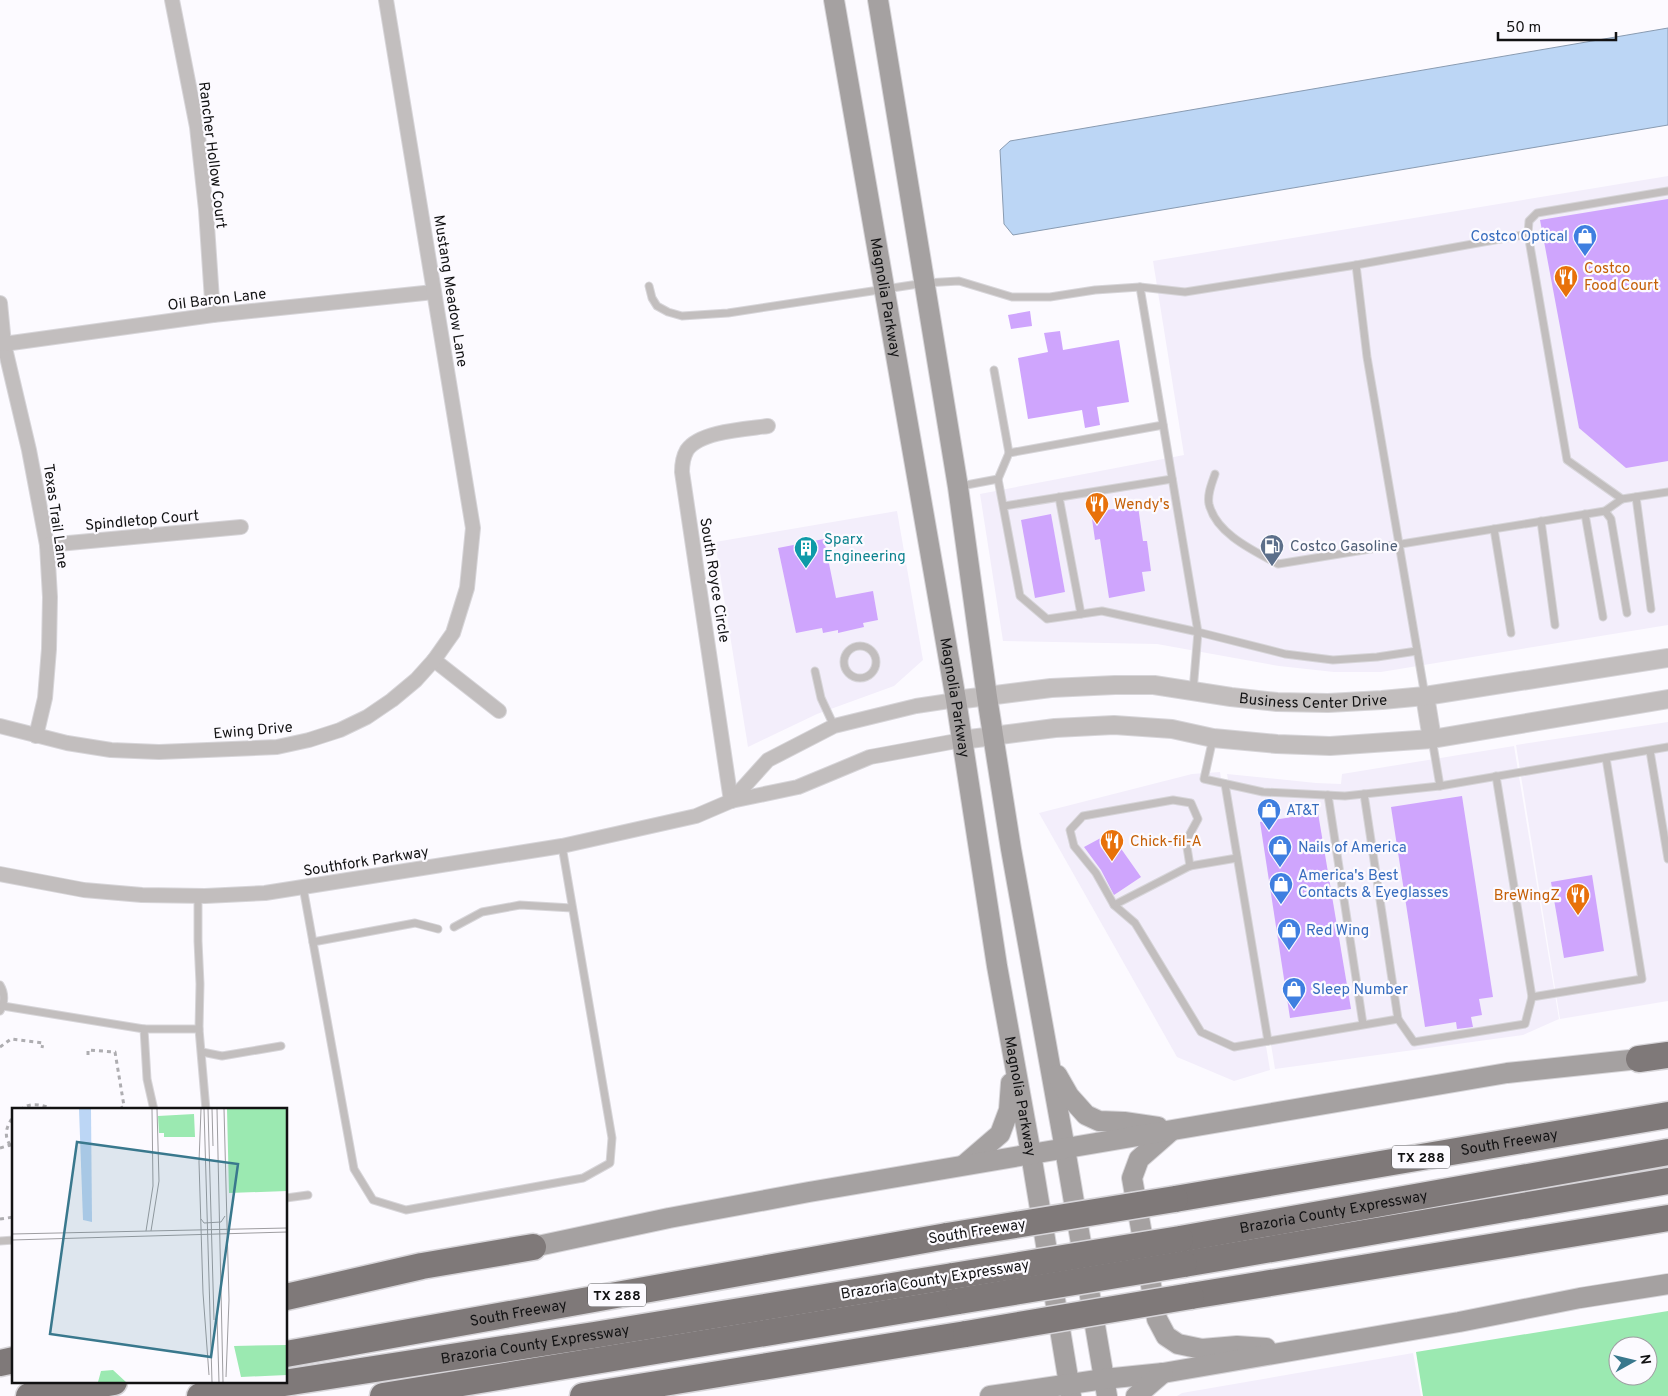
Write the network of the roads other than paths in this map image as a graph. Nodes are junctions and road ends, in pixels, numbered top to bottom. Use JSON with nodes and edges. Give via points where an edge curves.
{"nodes":[{"id":1,"x":172,"y":0,"type":"edge"},
{"id":2,"x":386,"y":0,"type":"edge"},
{"id":3,"x":834,"y":0,"type":"edge"},
{"id":4,"x":878,"y":0,"type":"edge"},
{"id":5,"x":1668,"y":192,"type":"edge"},
{"id":6,"x":1528,"y":234,"type":"junction"},
{"id":7,"x":1356,"y":264,"type":"junction"},
{"id":8,"x":925,"y":283,"type":"junction"},
{"id":9,"x":649,"y":286,"type":"dead end"},
{"id":10,"x":1140,"y":287,"type":"junction"},
{"id":11,"x":883,"y":290,"type":"junction"},
{"id":12,"x":434,"y":292,"type":"junction"},
{"id":13,"x":0,"y":303,"type":"edge"},
{"id":14,"x":213,"y":315,"type":"junction"},
{"id":15,"x":4,"y":344,"type":"junction"},
{"id":16,"x":994,"y":370,"type":"dead end"},
{"id":17,"x":1163,"y":425,"type":"junction"},
{"id":18,"x":768,"y":426,"type":"dead end"},
{"id":19,"x":1008,"y":453,"type":"junction"},
{"id":20,"x":1215,"y":474,"type":"dead end"},
{"id":21,"x":998,"y":479,"type":"junction"},
{"id":22,"x":1172,"y":479,"type":"junction"},
{"id":23,"x":958,"y":487,"type":"junction"},
{"id":24,"x":1668,"y":492,"type":"edge"},
{"id":25,"x":1059,"y":497,"type":"junction"},
{"id":26,"x":1636,"y":497,"type":"junction"},
{"id":27,"x":1622,"y":499,"type":"junction"},
{"id":28,"x":1004,"y":506,"type":"junction"},
{"id":29,"x":1605,"y":511,"type":"junction"},
{"id":30,"x":1585,"y":514,"type":"junction"},
{"id":31,"x":1541,"y":521,"type":"junction"},
{"id":32,"x":241,"y":527,"type":"dead end"},
{"id":33,"x":1494,"y":529,"type":"junction"},
{"id":34,"x":1400,"y":544,"type":"junction"},
{"id":35,"x":47,"y":545,"type":"junction"},
{"id":36,"x":467,"y":588,"type":"joint"},
{"id":37,"x":1651,"y":609,"type":"dead end"},
{"id":38,"x":1627,"y":613,"type":"dead end"},
{"id":39,"x":1081,"y":614,"type":"junction"},
{"id":40,"x":1603,"y":617,"type":"dead end"},
{"id":41,"x":1555,"y":625,"type":"dead end"},
{"id":42,"x":1198,"y":632,"type":"junction"},
{"id":43,"x":1511,"y":633,"type":"dead end"},
{"id":44,"x":1417,"y":651,"type":"junction"},
{"id":45,"x":875,"y":654,"type":"joint"},
{"id":46,"x":1668,"y":658,"type":"edge"},
{"id":47,"x":434,"y":660,"type":"junction"},
{"id":48,"x":815,"y":671,"type":"dead end"},
{"id":49,"x":1194,"y":691,"type":"junction"},
{"id":50,"x":987,"y":696,"type":"junction"},
{"id":51,"x":1424,"y":696,"type":"junction"},
{"id":52,"x":1668,"y":699,"type":"edge"},
{"id":53,"x":956,"y":700,"type":"junction"},
{"id":54,"x":499,"y":711,"type":"dead end"},
{"id":55,"x":0,"y":726,"type":"edge"},
{"id":56,"x":834,"y":726,"type":"junction"},
{"id":57,"x":994,"y":735,"type":"junction"},
{"id":58,"x":36,"y":736,"type":"junction"},
{"id":59,"x":1213,"y":738,"type":"junction"},
{"id":60,"x":1432,"y":739,"type":"junction"},
{"id":61,"x":962,"y":740,"type":"junction"},
{"id":62,"x":1668,"y":747,"type":"edge"},
{"id":63,"x":1650,"y":750,"type":"junction"},
{"id":64,"x":1606,"y":758,"type":"junction"},
{"id":65,"x":1496,"y":776,"type":"junction"},
{"id":66,"x":1225,"y":784,"type":"junction"},
{"id":67,"x":1440,"y":786,"type":"junction"},
{"id":68,"x":1364,"y":794,"type":"junction"},
{"id":69,"x":1328,"y":795,"type":"junction"},
{"id":70,"x":731,"y":801,"type":"junction"},
{"id":71,"x":562,"y":846,"type":"junction"},
{"id":72,"x":1237,"y":858,"type":"junction"},
{"id":73,"x":1668,"y":859,"type":"edge"},
{"id":74,"x":1190,"y":866,"type":"junction"},
{"id":75,"x":0,"y":874,"type":"edge"},
{"id":76,"x":303,"y":887,"type":"junction"},
{"id":77,"x":198,"y":896,"type":"junction"},
{"id":78,"x":1114,"y":905,"type":"junction"},
{"id":79,"x":572,"y":908,"type":"junction"},
{"id":80,"x":454,"y":927,"type":"dead end"},
{"id":81,"x":438,"y":929,"type":"dead end"},
{"id":82,"x":313,"y":942,"type":"junction"},
{"id":83,"x":0,"y":985,"type":"edge"},
{"id":84,"x":1532,"y":997,"type":"junction"},
{"id":85,"x":2,"y":1008,"type":"edge"},
{"id":86,"x":1398,"y":1019,"type":"junction"},
{"id":87,"x":1363,"y":1024,"type":"junction"},
{"id":88,"x":144,"y":1029,"type":"junction"},
{"id":89,"x":199,"y":1029,"type":"junction"},
{"id":90,"x":1268,"y":1041,"type":"junction"},
{"id":91,"x":281,"y":1046,"type":"dead end"},
{"id":92,"x":202,"y":1052,"type":"junction"},
{"id":93,"x":1668,"y":1055,"type":"edge"},
{"id":94,"x":1013,"y":1056,"type":"junction"},
{"id":95,"x":1639,"y":1059,"type":"joint"},
{"id":96,"x":1050,"y":1062,"type":"junction"},
{"id":97,"x":154,"y":1108,"type":"edge"},
{"id":98,"x":206,"y":1108,"type":"edge"},
{"id":99,"x":1668,"y":1115,"type":"edge"},
{"id":100,"x":1173,"y":1130,"type":"junction"},
{"id":101,"x":1065,"y":1149,"type":"junction"},
{"id":102,"x":1668,"y":1152,"type":"edge"},
{"id":103,"x":1031,"y":1154,"type":"junction"},
{"id":104,"x":964,"y":1165,"type":"junction"},
{"id":105,"x":1668,"y":1181,"type":"edge"},
{"id":106,"x":308,"y":1195,"type":"dead end"},
{"id":107,"x":288,"y":1198,"type":"edge"},
{"id":108,"x":1668,"y":1218,"type":"edge"},
{"id":109,"x":533,"y":1247,"type":"joint"},
{"id":110,"x":1668,"y":1284,"type":"edge"},
{"id":111,"x":288,"y":1297,"type":"edge"},
{"id":112,"x":1295,"y":1351,"type":"junction"},
{"id":113,"x":288,"y":1354,"type":"edge"},
{"id":114,"x":1163,"y":1373,"type":"junction"},
{"id":115,"x":288,"y":1382,"type":"edge"},
{"id":116,"x":102,"y":1384,"type":"edge"},
{"id":117,"x":278,"y":1384,"type":"edge"},
{"id":118,"x":1105,"y":1387,"type":"edge"},
{"id":119,"x":1070,"y":1390,"type":"edge"},
{"id":120,"x":30,"y":1396,"type":"edge"},
{"id":121,"x":200,"y":1396,"type":"edge"},
{"id":122,"x":383,"y":1396,"type":"edge"},
{"id":123,"x":583,"y":1396,"type":"edge"},
{"id":124,"x":990,"y":1396,"type":"edge"},
{"id":125,"x":1136,"y":1396,"type":"edge"}],
"edges":[{"from":1,"to":14,"type":"street","name":"Rancher Hollow Court","via":[[197,127]]},
{"from":2,"to":12,"type":"street","name":"Mustang Meadow Lane"},
{"from":3,"to":11,"type":"main road","name":"Magnolia Parkway"},
{"from":4,"to":8,"type":"main road"},
{"from":5,"to":6,"type":"lane","via":[[1537,213],[1529,220]]},
{"from":6,"to":7,"type":"lane"},
{"from":6,"to":27,"type":"lane","via":[[1567,460]]},
{"from":7,"to":10,"type":"lane","via":[[1185,292]]},
{"from":7,"to":34,"type":"lane","via":[[1367,358]]},
{"from":8,"to":10,"type":"lane","via":[[959,281],[1012,297],[1050,297]]},
{"from":8,"to":11,"type":"lane"},
{"from":8,"to":23,"type":"main road"},
{"from":9,"to":11,"type":"lane","via":[[657,306],[682,316],[728,313]]},
{"from":10,"to":17,"type":"lane"},
{"from":11,"to":53,"type":"main road","name":"Magnolia Parkway"},
{"from":12,"to":14,"type":"street","name":"Oil Baron Lane"},
{"from":12,"to":36,"type":"street","name":"Mustang Meadow Lane","via":[[472,528]]},
{"from":13,"to":15,"type":"street","name":"Texas Trail Lane"},
{"from":14,"to":15,"type":"street","name":"Oil Baron Lane"},
{"from":15,"to":35,"type":"street","name":"Texas Trail Lane"},
{"from":16,"to":19,"type":"lane"},
{"from":17,"to":19,"type":"lane"},
{"from":17,"to":22,"type":"lane"},
{"from":18,"to":70,"type":"street","name":"South Royce Circle","via":[[711,435],[688,449],[682,462]]},
{"from":19,"to":21,"type":"lane"},
{"from":20,"to":34,"type":"lane","via":[[1209,504],[1219,523],[1241,544],[1278,564]]},
{"from":21,"to":23,"type":"lane"},
{"from":21,"to":28,"type":"lane"},
{"from":22,"to":25,"type":"lane"},
{"from":22,"to":42,"type":"lane"},
{"from":23,"to":50,"type":"main road"},
{"from":24,"to":26,"type":"lane"},
{"from":25,"to":28,"type":"lane"},
{"from":25,"to":39,"type":"lane"},
{"from":26,"to":27,"type":"lane"},
{"from":26,"to":37,"type":"lane"},
{"from":27,"to":29,"type":"lane"},
{"from":28,"to":39,"type":"lane","via":[[1020,596],[1047,619]]},
{"from":29,"to":30,"type":"lane"},
{"from":29,"to":38,"type":"lane","via":[[1611,519]]},
{"from":30,"to":31,"type":"lane"},
{"from":30,"to":40,"type":"lane"},
{"from":31,"to":33,"type":"lane"},
{"from":31,"to":41,"type":"lane"},
{"from":32,"to":35,"type":"street","name":"Spindletop Court"},
{"from":33,"to":34,"type":"lane"},
{"from":33,"to":43,"type":"lane"},
{"from":34,"to":44,"type":"lane"},
{"from":35,"to":58,"type":"street","name":"Texas Trail Lane","via":[[49,648],[45,698]]},
{"from":36,"to":47,"type":"street","name":"Ewing Drive","via":[[453,633]]},
{"from":39,"to":42,"type":"lane","via":[[1102,611]]},
{"from":42,"to":44,"type":"lane","via":[[1286,654],[1333,660]]},
{"from":42,"to":49,"type":"lane"},
{"from":44,"to":51,"type":"lane"},
{"from":45,"to":45,"type":"lane","via":[[874,671],[865,678],[854,678],[846,670],[844,660],[852,648],[867,647]]},
{"from":46,"to":51,"type":"street","name":"Business Center Drive"},
{"from":47,"to":54,"type":"street"},
{"from":47,"to":58,"type":"street","name":"Ewing Drive","via":[[416,680],[367,717],[317,738],[277,747],[159,752],[111,750]]},
{"from":48,"to":56,"type":"lane","via":[[821,698]]},
{"from":49,"to":50,"type":"street","name":"Business Center Drive","via":[[1154,685],[1115,685]]},
{"from":49,"to":51,"type":"street","name":"Business Center Drive","via":[[1277,702],[1328,704]]},
{"from":50,"to":53,"type":"street","name":"Business Center Drive"},
{"from":50,"to":57,"type":"main road"},
{"from":51,"to":60,"type":"street"},
{"from":52,"to":60,"type":"street"},
{"from":53,"to":56,"type":"street","name":"Southfork Parkway"},
{"from":53,"to":61,"type":"main road","name":"Magnolia Parkway"},
{"from":55,"to":58,"type":"street","name":"Ewing Drive"},
{"from":56,"to":70,"type":"street","name":"Southfork Parkway","via":[[768,760]]},
{"from":57,"to":59,"type":"street","via":[[1114,725],[1172,728]]},
{"from":57,"to":61,"type":"street"},
{"from":57,"to":96,"type":"main road"},
{"from":59,"to":60,"type":"street","via":[[1330,746]]},
{"from":59,"to":66,"type":"lane","via":[[1204,779]]},
{"from":60,"to":67,"type":"lane"},
{"from":61,"to":70,"type":"street","name":"Southfork Parkway","via":[[870,757],[798,787]]},
{"from":61,"to":94,"type":"main road","name":"Magnolia Parkway"},
{"from":62,"to":63,"type":"lane"},
{"from":63,"to":64,"type":"lane"},
{"from":63,"to":73,"type":"lane"},
{"from":64,"to":65,"type":"lane"},
{"from":64,"to":84,"type":"lane","via":[[1642,979]]},
{"from":65,"to":67,"type":"lane"},
{"from":65,"to":84,"type":"lane"},
{"from":66,"to":69,"type":"lane","via":[[1263,792]]},
{"from":66,"to":72,"type":"lane"},
{"from":67,"to":68,"type":"lane"},
{"from":68,"to":69,"type":"lane"},
{"from":68,"to":86,"type":"lane"},
{"from":69,"to":87,"type":"lane"},
{"from":70,"to":71,"type":"street","name":"Southfork Parkway","via":[[696,816]]},
{"from":71,"to":76,"type":"street","name":"Southfork Parkway"},
{"from":71,"to":79,"type":"lane"},
{"from":72,"to":74,"type":"lane"},
{"from":72,"to":90,"type":"lane"},
{"from":74,"to":78,"type":"lane"},
{"from":74,"to":78,"type":"lane","via":[[1186,841],[1198,820],[1191,803],[1172,800],[1083,816],[1070,830],[1074,846],[1096,872]]},
{"from":75,"to":77,"type":"street","name":"Southfork Parkway","via":[[84,890]]},
{"from":76,"to":77,"type":"street","name":"Southfork Parkway","via":[[265,893]]},
{"from":76,"to":82,"type":"lane"},
{"from":77,"to":89,"type":"lane"},
{"from":78,"to":90,"type":"lane","via":[[1135,923],[1202,1032],[1234,1047]]},
{"from":79,"to":80,"type":"lane","via":[[520,905],[482,912]]},
{"from":79,"to":82,"type":"lane","via":[[612,1138],[610,1163],[583,1178],[406,1210],[372,1200],[354,1169]]},
{"from":81,"to":82,"type":"lane","via":[[415,923]]},
{"from":83,"to":85,"type":"lane","via":[[3,990]]},
{"from":84,"to":86,"type":"lane","via":[[1525,1024],[1414,1042]]},
{"from":85,"to":88,"type":"lane"},
{"from":86,"to":87,"type":"lane"},
{"from":87,"to":90,"type":"lane"},
{"from":88,"to":89,"type":"lane"},
{"from":88,"to":97,"type":"lane","via":[[147,1079]]},
{"from":89,"to":92,"type":"lane"},
{"from":91,"to":92,"type":"lane","via":[[222,1056]]},
{"from":92,"to":98,"type":"lane"},
{"from":93,"to":95,"type":"highway"},
{"from":94,"to":103,"type":"main road","name":"Magnolia Parkway"},
{"from":94,"to":104,"type":"main road","via":[[1009,1110],[1000,1134]]},
{"from":95,"to":100,"type":"main road","via":[[1507,1073]]},
{"from":96,"to":100,"type":"main road","via":[[1069,1096],[1086,1115],[1099,1121]]},
{"from":96,"to":101,"type":"main road"},
{"from":99,"to":113,"type":"highway","name":"South Freeway","number":"TX 288","bridge":true,"via":[[947,1236]]},
{"from":100,"to":101,"type":"main road"},
{"from":100,"to":112,"type":"main road","via":[[1139,1159],[1132,1178],[1157,1319],[1166,1336],[1178,1344],[1202,1349],[1237,1346]]},
{"from":101,"to":103,"type":"main road"},
{"from":101,"to":118,"type":"main road"},
{"from":102,"to":115,"type":"highway","name":"Brazoria County Expressway","bridge":true,"via":[[953,1276]]},
{"from":103,"to":104,"type":"main road"},
{"from":103,"to":119,"type":"main road","name":"Magnolia Parkway"},
{"from":104,"to":109,"type":"main road","via":[[799,1193]]},
{"from":105,"to":122,"type":"highway","name":"Brazoria County Expressway","bridge":true},
{"from":106,"to":107,"type":"lane"},
{"from":108,"to":123,"type":"highway","bridge":true},
{"from":109,"to":111,"type":"highway","via":[[422,1266]]},
{"from":110,"to":112,"type":"main road"},
{"from":112,"to":114,"type":"main road"},
{"from":114,"to":118,"type":"main road"},
{"from":114,"to":125,"type":"main road"},
{"from":116,"to":120,"type":"highway"},
{"from":117,"to":121,"type":"highway","name":"Brazoria County Expressway","bridge":true},
{"from":118,"to":119,"type":"main road"},
{"from":119,"to":124,"type":"main road"}]}
